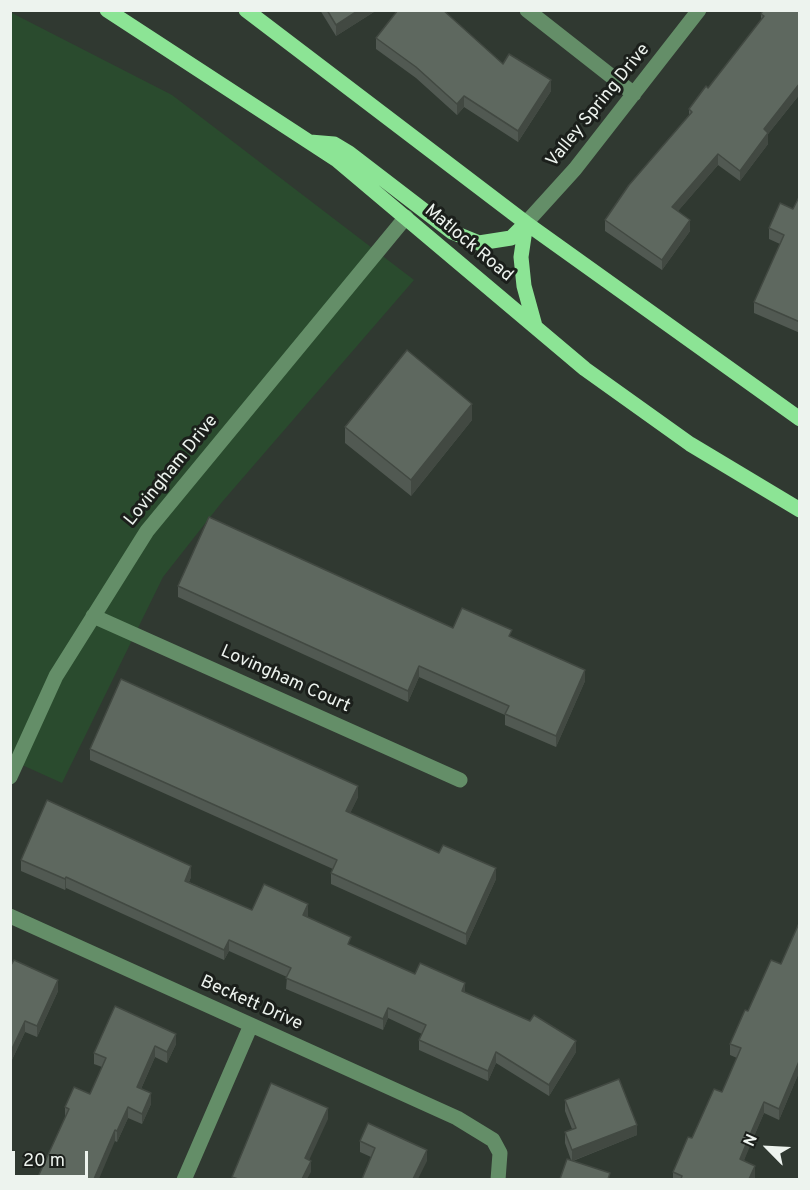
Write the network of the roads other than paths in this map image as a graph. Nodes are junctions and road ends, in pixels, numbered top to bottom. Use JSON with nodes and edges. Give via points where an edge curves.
{"nodes":[{"id":1,"x":107,"y":10,"type":"edge"},
{"id":2,"x":246,"y":10,"type":"edge"},
{"id":3,"x":527,"y":10,"type":"edge"},
{"id":4,"x":699,"y":10,"type":"edge"},
{"id":5,"x":634,"y":94,"type":"junction"},
{"id":6,"x":310,"y":142,"type":"junction"},
{"id":7,"x":406,"y":217,"type":"junction"},
{"id":8,"x":526,"y":223,"type":"junction"},
{"id":9,"x":536,"y":327,"type":"junction"},
{"id":10,"x":800,"y":419,"type":"edge"},
{"id":11,"x":800,"y":510,"type":"edge"},
{"id":12,"x":93,"y":616,"type":"junction"},
{"id":13,"x":10,"y":777,"type":"edge"},
{"id":14,"x":460,"y":780,"type":"dead end"},
{"id":15,"x":10,"y":916,"type":"edge"},
{"id":16,"x":251,"y":1025,"type":"junction"},
{"id":17,"x":184,"y":1179,"type":"edge"},
{"id":18,"x":498,"y":1179,"type":"edge"}],
"edges":[{"from":1,"to":6,"type":"main road","name":"Matlock Road"},
{"from":2,"to":8,"type":"main road"},
{"from":3,"to":5,"type":"street"},
{"from":4,"to":5,"type":"street","name":"Valley Spring Drive"},
{"from":5,"to":8,"type":"street","name":"Valley Spring Drive"},
{"from":6,"to":7,"type":"main road","name":"Matlock Road"},
{"from":6,"to":8,"type":"main road","via":[[334,144],[350,153],[452,232],[479,243],[511,238]]},
{"from":7,"to":9,"type":"main road","name":"Matlock Road"},
{"from":7,"to":12,"type":"street","name":"Lovingham Drive","via":[[147,531]]},
{"from":8,"to":9,"type":"main road","via":[[521,257],[524,286]]},
{"from":8,"to":10,"type":"main road"},
{"from":9,"to":11,"type":"main road","name":"Matlock Road","via":[[585,369],[690,444]]},
{"from":12,"to":13,"type":"street","name":"Lovingham Drive","via":[[56,676]]},
{"from":12,"to":14,"type":"street","name":"Lovingham Court"},
{"from":15,"to":16,"type":"street","name":"Beckett Drive"},
{"from":16,"to":17,"type":"street"},
{"from":16,"to":18,"type":"street","name":"Beckett Drive","via":[[457,1118],[493,1140],[500,1153]]}]}
